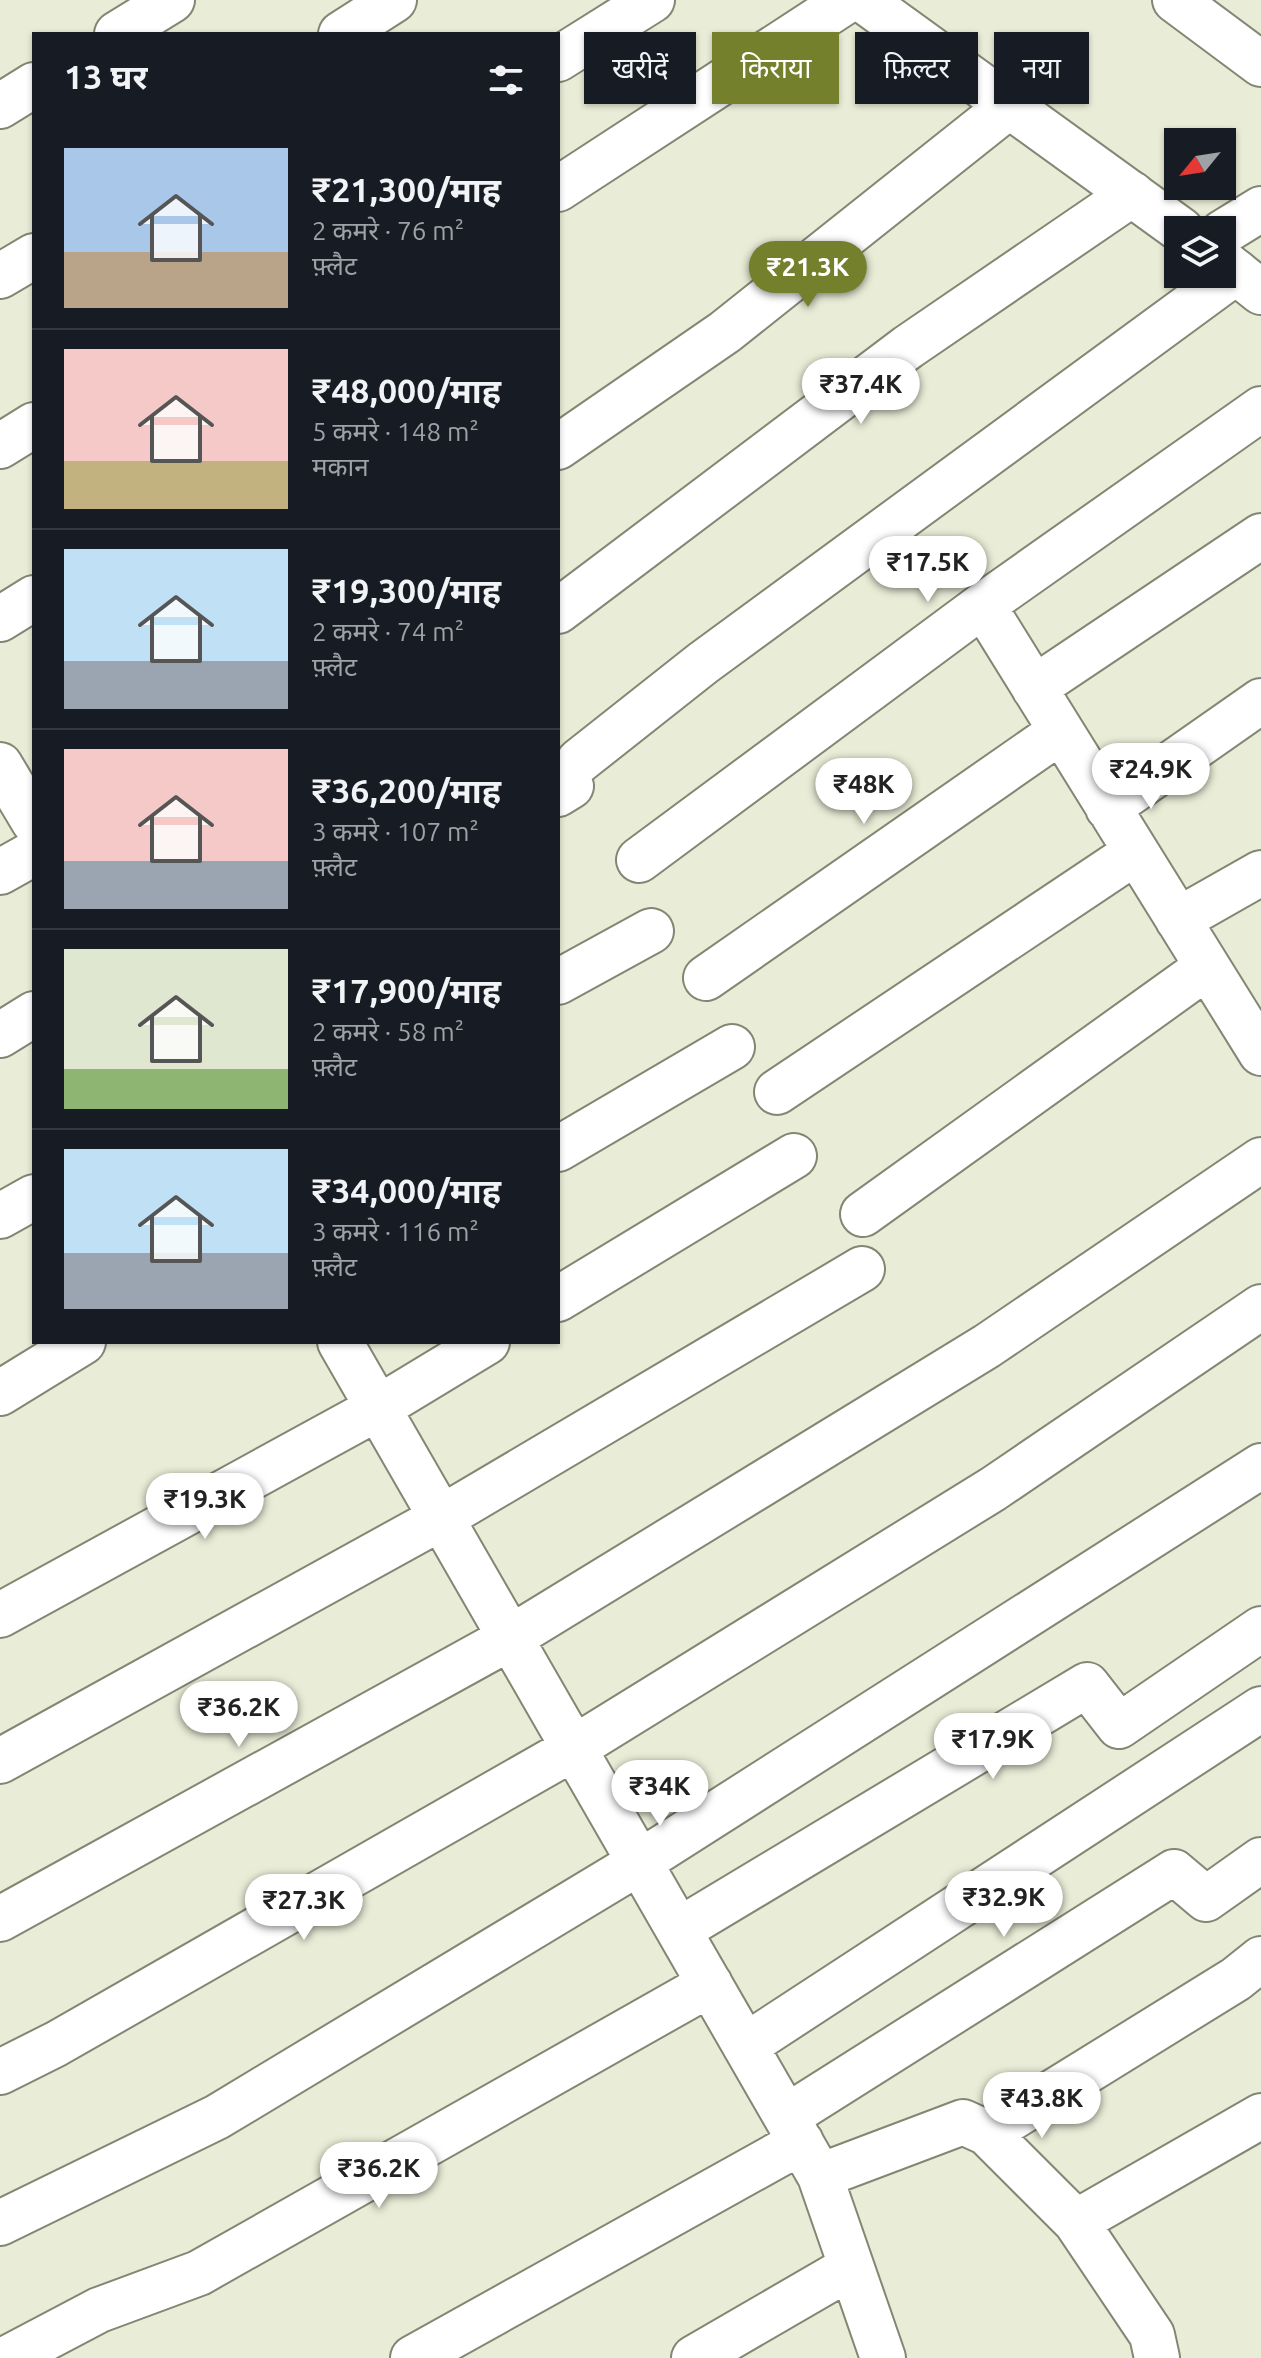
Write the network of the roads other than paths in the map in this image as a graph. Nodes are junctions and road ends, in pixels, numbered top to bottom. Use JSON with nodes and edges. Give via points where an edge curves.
{"nodes":[{"id":1,"x":172,"y":0,"type":"edge"},
{"id":2,"x":394,"y":0,"type":"edge"},
{"id":3,"x":652,"y":0,"type":"edge"},
{"id":4,"x":848,"y":0,"type":"edge"},
{"id":5,"x":863,"y":0,"type":"edge"},
{"id":6,"x":1175,"y":0,"type":"edge"},
{"id":7,"x":120,"y":32,"type":"edge"},
{"id":8,"x":344,"y":32,"type":"edge"},
{"id":9,"x":1255,"y":51,"type":"edge"},
{"id":10,"x":560,"y":58,"type":"edge"},
{"id":11,"x":32,"y":86,"type":"edge"},
{"id":12,"x":0,"y":106,"type":"edge"},
{"id":13,"x":1009,"y":106,"type":"junction"},
{"id":14,"x":560,"y":188,"type":"edge"},
{"id":15,"x":1132,"y":194,"type":"junction"},
{"id":16,"x":1261,"y":209,"type":"edge"},
{"id":17,"x":1164,"y":218,"type":"edge"},
{"id":18,"x":32,"y":257,"type":"edge"},
{"id":19,"x":1236,"y":262,"type":"edge"},
{"id":20,"x":0,"y":276,"type":"edge"},
{"id":21,"x":1203,"y":288,"type":"edge"},
{"id":22,"x":1261,"y":409,"type":"edge"},
{"id":23,"x":32,"y":426,"type":"edge"},
{"id":24,"x":0,"y":446,"type":"edge"},
{"id":25,"x":560,"y":446,"type":"edge"},
{"id":26,"x":1261,"y":536,"type":"edge"},
{"id":27,"x":32,"y":599,"type":"edge"},
{"id":28,"x":983,"y":605,"type":"junction"},
{"id":29,"x":560,"y":609,"type":"edge"},
{"id":30,"x":0,"y":619,"type":"edge"},
{"id":31,"x":1034,"y":688,"type":"junction"},
{"id":32,"x":1261,"y":701,"type":"edge"},
{"id":33,"x":1061,"y":731,"type":"junction"},
{"id":34,"x":15,"y":773,"type":"edge"},
{"id":35,"x":569,"y":780,"type":"edge"},
{"id":36,"x":1108,"y":808,"type":"junction"},
{"id":37,"x":32,"y":817,"type":"edge"},
{"id":38,"x":1136,"y":852,"type":"junction"},
{"id":39,"x":32,"y":854,"type":"edge"},
{"id":40,"x":639,"y":860,"type":"dead end"},
{"id":41,"x":0,"y":872,"type":"edge"},
{"id":42,"x":1261,"y":873,"type":"edge"},
{"id":43,"x":1178,"y":920,"type":"junction"},
{"id":44,"x":651,"y":931,"type":"dead end"},
{"id":45,"x":1207,"y":967,"type":"junction"},
{"id":46,"x":706,"y":978,"type":"dead end"},
{"id":47,"x":560,"y":981,"type":"edge"},
{"id":48,"x":32,"y":1015,"type":"edge"},
{"id":49,"x":0,"y":1035,"type":"edge"},
{"id":50,"x":1259,"y":1044,"type":"edge"},
{"id":51,"x":732,"y":1047,"type":"dead end"},
{"id":52,"x":777,"y":1092,"type":"dead end"},
{"id":53,"x":560,"y":1148,"type":"edge"},
{"id":54,"x":794,"y":1156,"type":"dead end"},
{"id":55,"x":1261,"y":1160,"type":"edge"},
{"id":56,"x":32,"y":1198,"type":"edge"},
{"id":57,"x":863,"y":1214,"type":"dead end"},
{"id":58,"x":0,"y":1216,"type":"edge"},
{"id":59,"x":862,"y":1269,"type":"dead end"},
{"id":60,"x":560,"y":1298,"type":"edge"},
{"id":61,"x":1261,"y":1307,"type":"edge"},
{"id":62,"x":80,"y":1344,"type":"edge"},
{"id":63,"x":341,"y":1344,"type":"edge"},
{"id":64,"x":484,"y":1344,"type":"edge"},
{"id":65,"x":0,"y":1393,"type":"edge"},
{"id":66,"x":378,"y":1408,"type":"junction"},
{"id":67,"x":1261,"y":1466,"type":"edge"},
{"id":68,"x":441,"y":1518,"type":"junction"},
{"id":69,"x":0,"y":1615,"type":"edge"},
{"id":70,"x":1261,"y":1629,"type":"edge"},
{"id":71,"x":510,"y":1638,"type":"junction"},
{"id":72,"x":1261,"y":1709,"type":"edge"},
{"id":73,"x":574,"y":1748,"type":"junction"},
{"id":74,"x":0,"y":1761,"type":"edge"},
{"id":75,"x":1261,"y":1860,"type":"edge"},
{"id":76,"x":640,"y":1862,"type":"junction"},
{"id":77,"x":0,"y":1919,"type":"edge"},
{"id":78,"x":679,"y":1930,"type":"junction"},
{"id":79,"x":1261,"y":1959,"type":"edge"},
{"id":80,"x":710,"y":1984,"type":"junction"},
{"id":81,"x":745,"y":2046,"type":"junction"},
{"id":82,"x":0,"y":2072,"type":"edge"},
{"id":83,"x":1261,"y":2116,"type":"edge"},
{"id":84,"x":987,"y":2133,"type":"junction"},
{"id":85,"x":802,"y":2145,"type":"junction"},
{"id":86,"x":1076,"y":2222,"type":"junction"},
{"id":87,"x":0,"y":2223,"type":"edge"},
{"id":88,"x":851,"y":2267,"type":"junction"},
{"id":89,"x":8,"y":2358,"type":"edge"},
{"id":90,"x":413,"y":2358,"type":"edge"},
{"id":91,"x":694,"y":2358,"type":"edge"},
{"id":92,"x":883,"y":2358,"type":"edge"},
{"id":93,"x":1157,"y":2358,"type":"edge"}],
"edges":[{"from":1,"to":7,"type":"street"},
{"from":2,"to":8,"type":"street"},
{"from":3,"to":10,"type":"street"},
{"from":4,"to":14,"type":"street"},
{"from":5,"to":13,"type":"street"},
{"from":6,"to":9,"type":"street"},
{"from":11,"to":12,"type":"street"},
{"from":13,"to":15,"type":"street"},
{"from":13,"to":25,"type":"street","via":[[725,332]]},
{"from":15,"to":17,"type":"street"},
{"from":15,"to":29,"type":"street","via":[[908,347]]},
{"from":16,"to":19,"type":"street"},
{"from":18,"to":20,"type":"street"},
{"from":21,"to":35,"type":"street","via":[[703,663]]},
{"from":22,"to":28,"type":"street"},
{"from":23,"to":24,"type":"street"},
{"from":26,"to":31,"type":"street"},
{"from":27,"to":30,"type":"street"},
{"from":28,"to":31,"type":"street"},
{"from":28,"to":40,"type":"street"},
{"from":31,"to":33,"type":"street"},
{"from":32,"to":36,"type":"street"},
{"from":33,"to":36,"type":"street"},
{"from":33,"to":46,"type":"street"},
{"from":34,"to":37,"type":"street"},
{"from":36,"to":38,"type":"street"},
{"from":38,"to":43,"type":"street"},
{"from":38,"to":52,"type":"street"},
{"from":39,"to":41,"type":"street"},
{"from":42,"to":43,"type":"street"},
{"from":43,"to":45,"type":"street"},
{"from":44,"to":47,"type":"street"},
{"from":45,"to":50,"type":"street"},
{"from":45,"to":57,"type":"street"},
{"from":48,"to":49,"type":"street"},
{"from":51,"to":53,"type":"street"},
{"from":54,"to":60,"type":"street"},
{"from":55,"to":71,"type":"street","via":[[987,1346]]},
{"from":56,"to":58,"type":"street"},
{"from":59,"to":68,"type":"street"},
{"from":61,"to":73,"type":"street","via":[[993,1489]]},
{"from":62,"to":65,"type":"street"},
{"from":63,"to":66,"type":"street"},
{"from":64,"to":66,"type":"street"},
{"from":66,"to":68,"type":"street"},
{"from":66,"to":69,"type":"street"},
{"from":67,"to":76,"type":"street"},
{"from":68,"to":71,"type":"street"},
{"from":68,"to":74,"type":"street"},
{"from":70,"to":78,"type":"street","via":[[1119,1726],[1087,1685]]},
{"from":71,"to":73,"type":"street"},
{"from":71,"to":77,"type":"street"},
{"from":72,"to":81,"type":"street"},
{"from":73,"to":76,"type":"street"},
{"from":73,"to":82,"type":"street"},
{"from":75,"to":85,"type":"street","via":[[1206,1899],[1174,1872]]},
{"from":76,"to":78,"type":"street"},
{"from":76,"to":87,"type":"street","via":[[217,2117]]},
{"from":78,"to":80,"type":"street"},
{"from":79,"to":84,"type":"street"},
{"from":80,"to":81,"type":"street"},
{"from":80,"to":89,"type":"street","via":[[199,2273],[99,2310]]},
{"from":81,"to":85,"type":"street"},
{"from":83,"to":86,"type":"street"},
{"from":84,"to":85,"type":"street","via":[[963,2122]]},
{"from":84,"to":86,"type":"street"},
{"from":85,"to":88,"type":"street"},
{"from":85,"to":90,"type":"street"},
{"from":86,"to":93,"type":"street","via":[[1152,2335]]},
{"from":88,"to":91,"type":"street"},
{"from":88,"to":92,"type":"street"}]}
